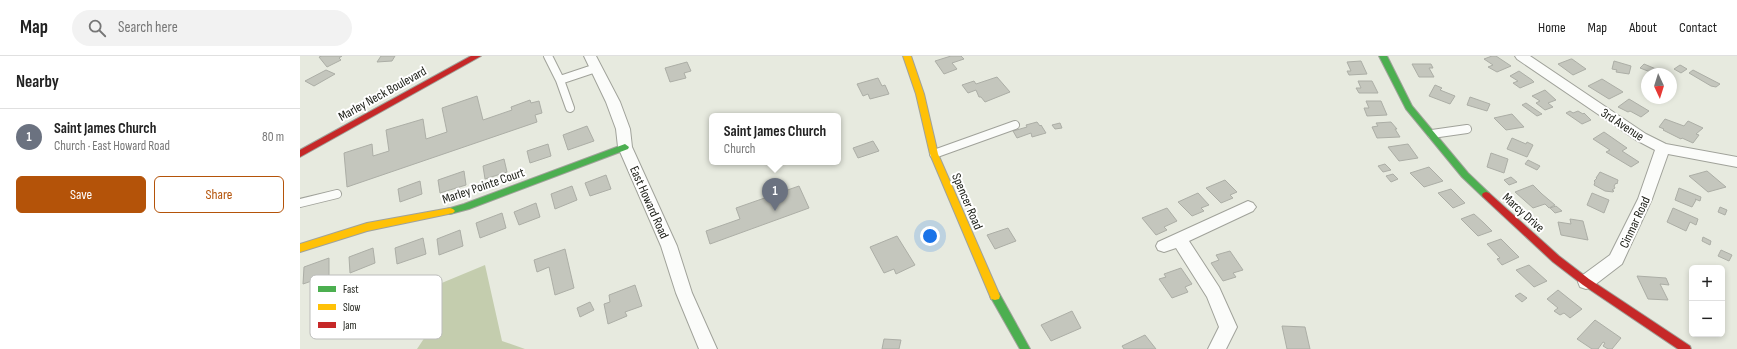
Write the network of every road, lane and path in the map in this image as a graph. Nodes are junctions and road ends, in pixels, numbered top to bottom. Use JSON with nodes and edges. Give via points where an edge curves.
{"nodes":[{"id":1,"x":477,"y":56,"type":"edge"},
{"id":2,"x":548,"y":56,"type":"edge"},
{"id":3,"x":907,"y":56,"type":"edge"},
{"id":4,"x":1383,"y":56,"type":"edge"},
{"id":5,"x":1521,"y":56,"type":"edge"},
{"id":6,"x":593,"y":62,"type":"edge"},
{"id":7,"x":560,"y":80,"type":"junction"},
{"id":8,"x":570,"y":108,"type":"dead end"},
{"id":9,"x":1014,"y":125,"type":"dead end"},
{"id":10,"x":1467,"y":129,"type":"dead end"},
{"id":11,"x":1430,"y":134,"type":"junction"},
{"id":12,"x":625,"y":147,"type":"junction"},
{"id":13,"x":1663,"y":148,"type":"junction"},
{"id":14,"x":300,"y":154,"type":"edge"},
{"id":15,"x":934,"y":154,"type":"junction"},
{"id":16,"x":1737,"y":162,"type":"edge"},
{"id":17,"x":337,"y":194,"type":"dead end"},
{"id":18,"x":300,"y":203,"type":"edge"},
{"id":19,"x":1248,"y":207,"type":"dead end"},
{"id":20,"x":300,"y":248,"type":"edge"},
{"id":21,"x":1586,"y":282,"type":"junction"},
{"id":22,"x":708,"y":349,"type":"edge"},
{"id":23,"x":1025,"y":349,"type":"edge"},
{"id":24,"x":1217,"y":349,"type":"edge"},
{"id":25,"x":1686,"y":349,"type":"edge"}],
"edges":[{"from":1,"to":14,"type":"street","name":"Marley Neck Boulevard"},
{"from":2,"to":7,"type":"lane"},
{"from":3,"to":15,"type":"street","name":"Spencer Road","via":[[920,94]]},
{"from":4,"to":11,"type":"street","name":"Marcy Drive","via":[[1409,106]]},
{"from":5,"to":13,"type":"street","name":"3rd Avenue","via":[[1641,137]]},
{"from":6,"to":7,"type":"lane"},
{"from":6,"to":12,"type":"street","name":"East Howard Road","via":[[613,102],[623,129]]},
{"from":7,"to":8,"type":"lane"},
{"from":9,"to":15,"type":"lane"},
{"from":10,"to":11,"type":"lane"},
{"from":11,"to":21,"type":"street","name":"Marcy Drive","via":[[1488,197],[1556,260]]},
{"from":12,"to":20,"type":"street","name":"Marley Pointe Court","via":[[466,207],[367,228]]},
{"from":12,"to":22,"type":"street","name":"East Howard Road","via":[[669,246],[684,293]]},
{"from":13,"to":16,"type":"street","name":"3rd Avenue"},
{"from":13,"to":21,"type":"street","name":"Cinmar Road","via":[[1645,199],[1616,259]]},
{"from":15,"to":23,"type":"street","name":"Spencer Road","via":[[998,304]]},
{"from":17,"to":18,"type":"lane"},
{"from":19,"to":24,"type":"street","via":[[1171,243],[1217,297],[1228,327]]},
{"from":21,"to":25,"type":"street","name":"Marcy Drive"}]}
